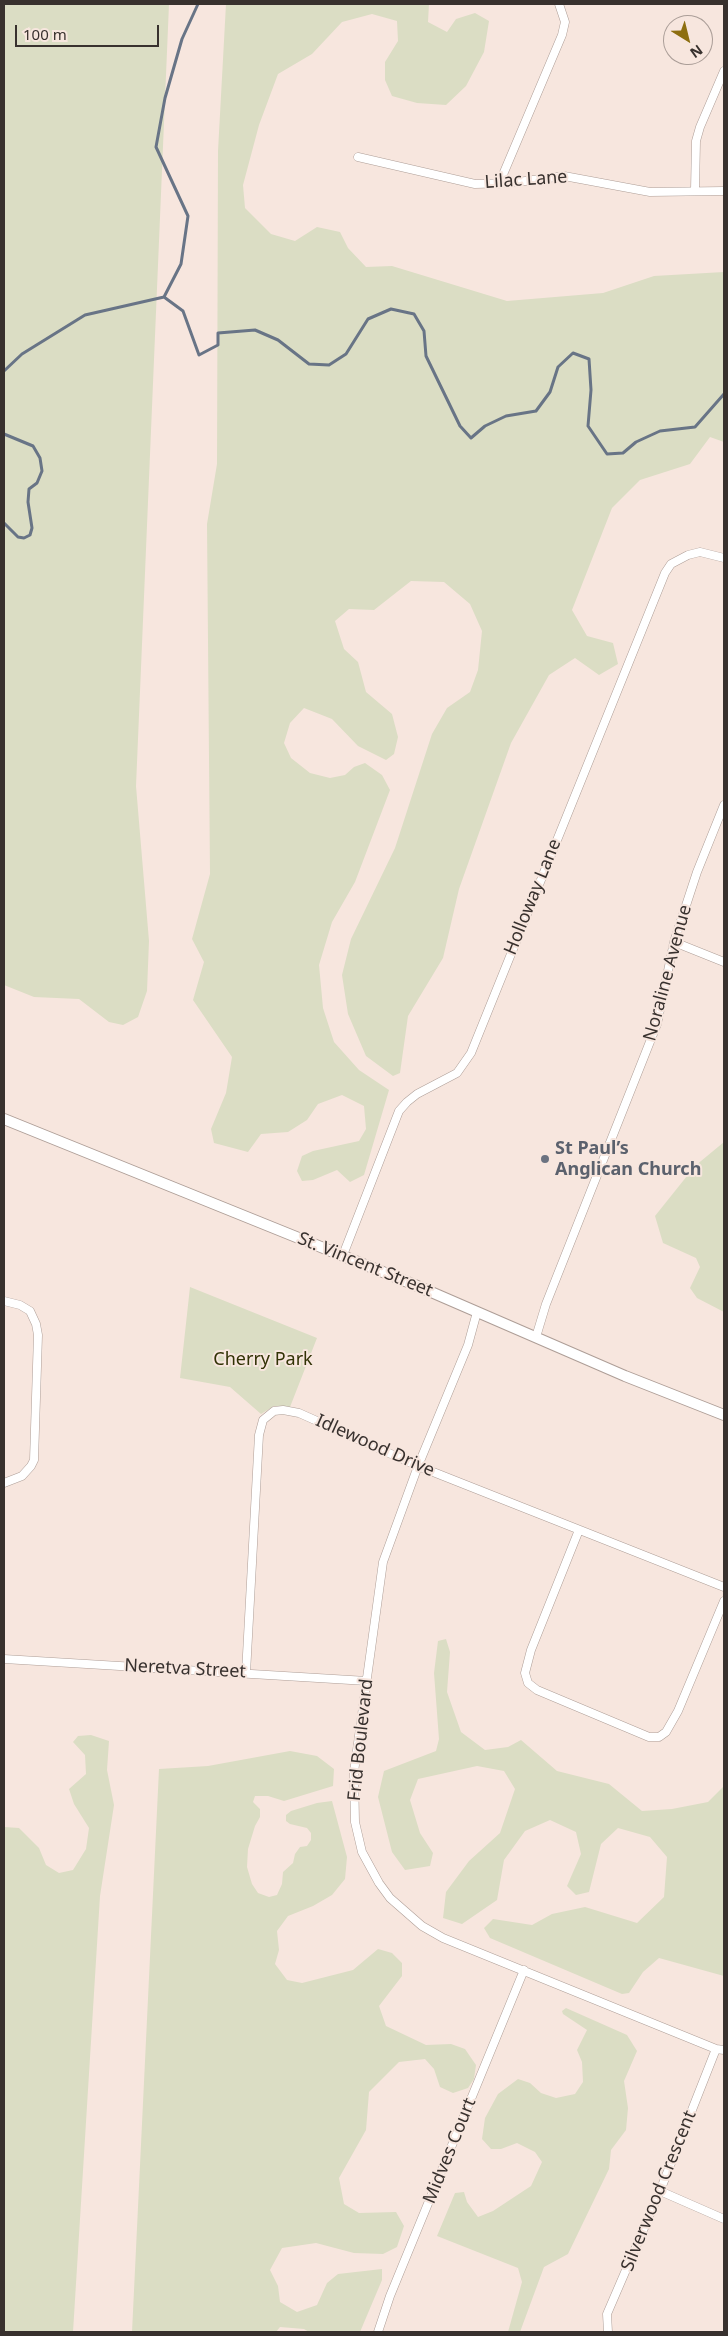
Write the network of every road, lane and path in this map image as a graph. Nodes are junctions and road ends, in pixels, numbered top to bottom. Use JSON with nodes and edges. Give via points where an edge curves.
{"nodes":[{"id":1,"x":558,"y":4,"type":"edge"},
{"id":2,"x":724,"y":71,"type":"edge"},
{"id":3,"x":358,"y":157,"type":"dead end"},
{"id":4,"x":498,"y":184,"type":"junction"},
{"id":5,"x":694,"y":190,"type":"junction"},
{"id":6,"x":724,"y":191,"type":"edge"},
{"id":7,"x":724,"y":558,"type":"edge"},
{"id":8,"x":724,"y":805,"type":"edge"},
{"id":9,"x":674,"y":942,"type":"junction"},
{"id":10,"x":724,"y":962,"type":"edge"},
{"id":11,"x":4,"y":1119,"type":"edge"},
{"id":12,"x":343,"y":1255,"type":"junction"},
{"id":13,"x":4,"y":1301,"type":"edge"},
{"id":14,"x":477,"y":1312,"type":"junction"},
{"id":15,"x":536,"y":1337,"type":"junction"},
{"id":16,"x":724,"y":1415,"type":"edge"},
{"id":17,"x":418,"y":1466,"type":"junction"},
{"id":18,"x":4,"y":1483,"type":"edge"},
{"id":19,"x":579,"y":1530,"type":"junction"},
{"id":20,"x":724,"y":1587,"type":"edge"},
{"id":21,"x":724,"y":1601,"type":"edge"},
{"id":22,"x":4,"y":1659,"type":"edge"},
{"id":23,"x":246,"y":1673,"type":"junction"},
{"id":24,"x":367,"y":1681,"type":"junction"},
{"id":25,"x":524,"y":1970,"type":"junction"},
{"id":26,"x":716,"y":2049,"type":"junction"},
{"id":27,"x":724,"y":2050,"type":"edge"},
{"id":28,"x":660,"y":2191,"type":"junction"},
{"id":29,"x":724,"y":2220,"type":"edge"},
{"id":30,"x":378,"y":2332,"type":"edge"},
{"id":31,"x":608,"y":2332,"type":"edge"}],
"edges":[{"from":1,"to":4,"type":"street","via":[[564,22],[562,36]]},
{"from":2,"to":5,"type":"street","via":[[696,141]]},
{"from":3,"to":4,"type":"street","name":"Lilac Lane","via":[[475,184]]},
{"from":4,"to":5,"type":"street","name":"Lilac Lane","via":[[574,176],[650,192]]},
{"from":5,"to":6,"type":"street","name":"Lilac Lane"},
{"from":7,"to":12,"type":"street","name":"Holloway Lane","via":[[700,552],[688,555],[672,564],[665,573],[470,1053],[457,1073],[417,1094],[399,1111]]},
{"from":8,"to":9,"type":"street","name":"Noraline Avenue"},
{"from":9,"to":10,"type":"street"},
{"from":9,"to":15,"type":"street","name":"Noraline Avenue","via":[[657,1024],[546,1304]]},
{"from":11,"to":12,"type":"street","name":"St. Vincent Street"},
{"from":12,"to":14,"type":"street","name":"St. Vincent Street"},
{"from":13,"to":18,"type":"street","via":[[30,1311],[38,1335],[34,1460],[22,1476]]},
{"from":14,"to":15,"type":"street","name":"St. Vincent Street"},
{"from":14,"to":17,"type":"street","name":"Frid Boulevard","via":[[468,1345]]},
{"from":15,"to":16,"type":"street","name":"St. Vincent Street"},
{"from":17,"to":19,"type":"street","name":"Idlewood Drive"},
{"from":17,"to":23,"type":"street","name":"Idlewood Drive","via":[[291,1411],[274,1411],[263,1420],[259,1435]]},
{"from":17,"to":24,"type":"street","name":"Frid Boulevard","via":[[384,1562]]},
{"from":19,"to":20,"type":"street","name":"Idlewood Drive"},
{"from":19,"to":21,"type":"street","via":[[529,1658],[525,1673],[528,1683],[536,1690],[649,1737],[659,1736],[666,1732],[678,1711]]},
{"from":22,"to":23,"type":"street","name":"Neretva Street"},
{"from":23,"to":24,"type":"street","name":"Neretva Street"},
{"from":24,"to":25,"type":"street","name":"Frid Boulevard","via":[[354,1772],[353,1804],[358,1836],[369,1867],[390,1898],[422,1926],[443,1938]]},
{"from":25,"to":26,"type":"street","name":"Frid Boulevard"},
{"from":25,"to":30,"type":"street","name":"Midves Court"},
{"from":26,"to":27,"type":"street","name":"Frid Boulevard"},
{"from":26,"to":28,"type":"street","name":"Silverwood Crescent"},
{"from":28,"to":29,"type":"street"},
{"from":28,"to":31,"type":"street","name":"Silverwood Crescent","via":[[608,2314]]}]}
